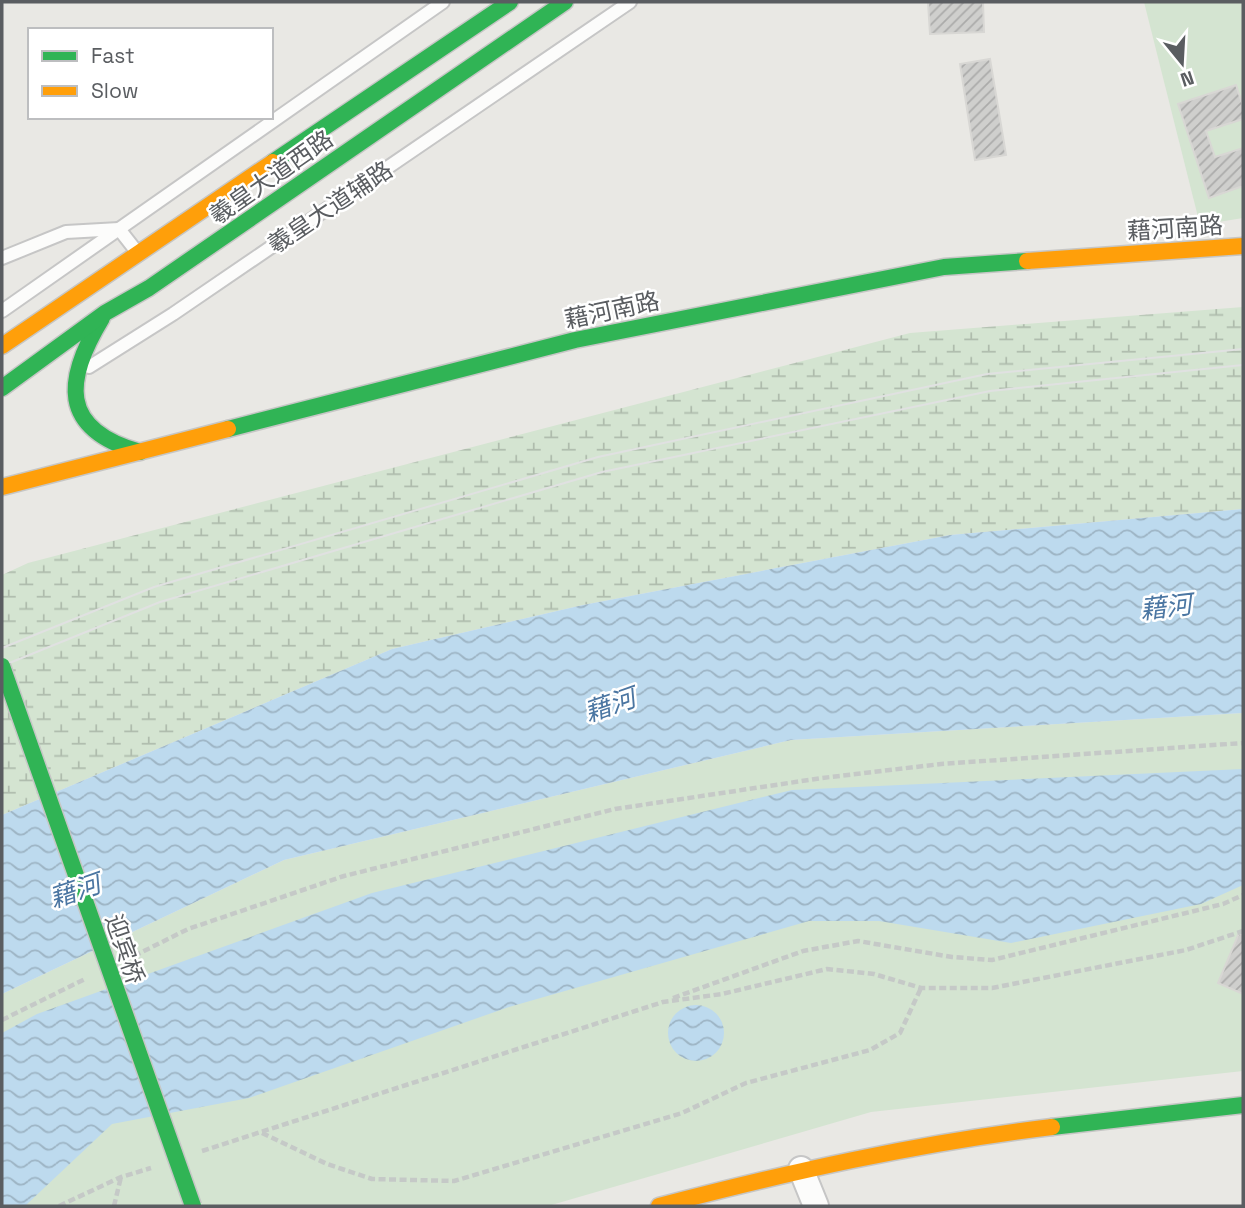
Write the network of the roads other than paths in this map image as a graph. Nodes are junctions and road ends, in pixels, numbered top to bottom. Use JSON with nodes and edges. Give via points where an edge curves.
{"nodes":[{"id":1,"x":443,"y":2,"type":"edge"},
{"id":2,"x":510,"y":2,"type":"edge"},
{"id":3,"x":565,"y":2,"type":"edge"},
{"id":4,"x":630,"y":2,"type":"edge"},
{"id":5,"x":119,"y":229,"type":"junction"},
{"id":6,"x":1243,"y":246,"type":"edge"},
{"id":7,"x":139,"y":255,"type":"junction"},
{"id":8,"x":2,"y":258,"type":"edge"},
{"id":9,"x":2,"y":311,"type":"edge"},
{"id":10,"x":105,"y":313,"type":"junction"},
{"id":11,"x":2,"y":346,"type":"edge"},
{"id":12,"x":18,"y":375,"type":"junction"},
{"id":13,"x":40,"y":376,"type":"dead end"},
{"id":14,"x":69,"y":376,"type":"junction"},
{"id":15,"x":2,"y":388,"type":"edge"},
{"id":16,"x":140,"y":452,"type":"junction"},
{"id":17,"x":2,"y":487,"type":"edge"},
{"id":18,"x":2,"y":666,"type":"edge"},
{"id":19,"x":1243,"y":1105,"type":"edge"},
{"id":20,"x":801,"y":1169,"type":"junction"},
{"id":21,"x":193,"y":1206,"type":"edge"},
{"id":22,"x":659,"y":1206,"type":"edge"},
{"id":23,"x":816,"y":1206,"type":"edge"}],
"edges":[{"from":1,"to":5,"type":"lane"},
{"from":2,"to":7,"type":"main road","name":"羲皇大道西路"},
{"from":3,"to":10,"type":"main road","name":"羲皇大道西路","via":[[149,288]]},
{"from":4,"to":14,"type":"lane","name":"羲皇大道辅路","via":[[173,314]]},
{"from":5,"to":7,"type":"lane"},
{"from":5,"to":8,"type":"lane","via":[[66,232]]},
{"from":5,"to":9,"type":"lane"},
{"from":6,"to":16,"type":"main road","name":"藉河南路","via":[[944,267],[575,340]]},
{"from":7,"to":11,"type":"main road","name":"羲皇大道西路"},
{"from":10,"to":12,"type":"main road","name":"羲皇大道西路"},
{"from":10,"to":14,"type":"main road"},
{"from":12,"to":13,"type":"lane"},
{"from":12,"to":15,"type":"main road","name":"羲皇大道西路"},
{"from":14,"to":16,"type":"main road","via":[[80,409],[99,436]]},
{"from":16,"to":17,"type":"main road","name":"藉河南路"},
{"from":18,"to":21,"type":"main road","name":"迎宾桥","bridge":true},
{"from":19,"to":20,"type":"main road","via":[[968,1138]]},
{"from":20,"to":22,"type":"main road"},
{"from":20,"to":23,"type":"street"}]}
